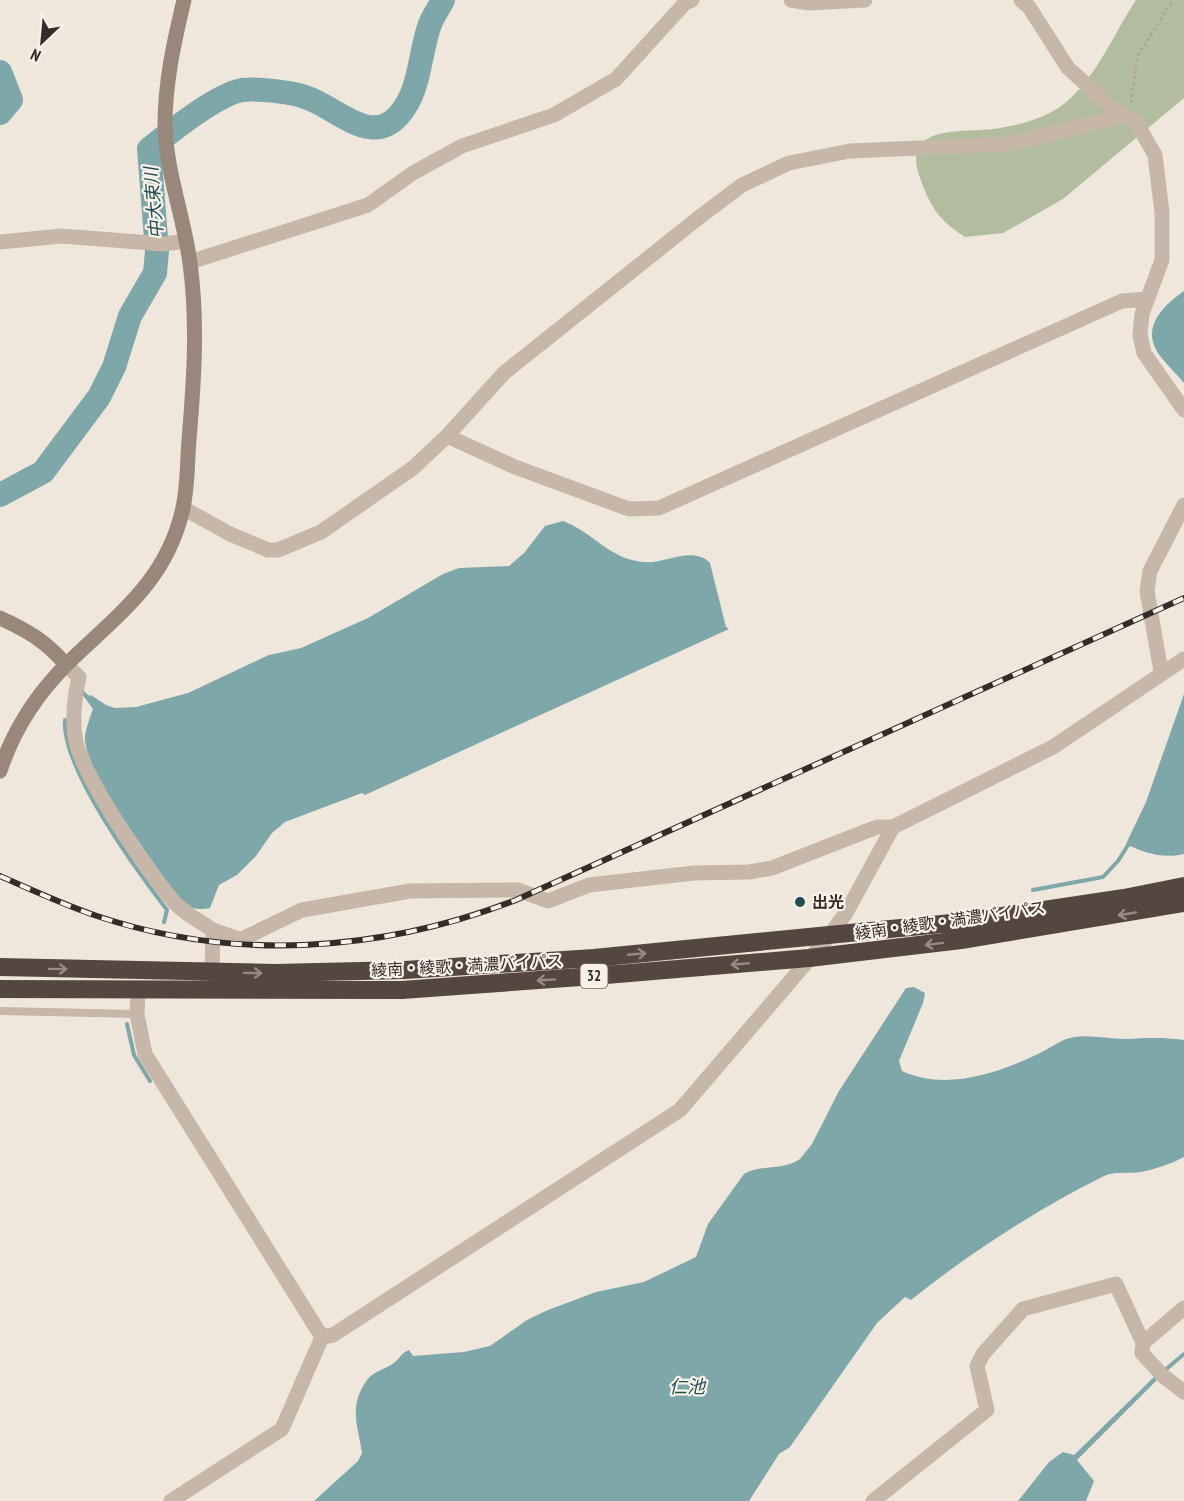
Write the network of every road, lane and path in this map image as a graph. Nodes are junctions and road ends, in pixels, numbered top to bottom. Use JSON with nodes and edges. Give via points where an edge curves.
{"nodes":[{"id":1,"x":184,"y":0,"type":"edge"},
{"id":2,"x":692,"y":0,"type":"edge"},
{"id":3,"x":791,"y":0,"type":"edge"},
{"id":4,"x":865,"y":0,"type":"edge"},
{"id":5,"x":1021,"y":0,"type":"edge"},
{"id":6,"x":1173,"y":0,"type":"edge"},
{"id":7,"x":1123,"y":115,"type":"junction"},
{"id":8,"x":186,"y":241,"type":"junction"},
{"id":9,"x":0,"y":242,"type":"edge"},
{"id":10,"x":190,"y":262,"type":"junction"},
{"id":11,"x":1147,"y":298,"type":"junction"},
{"id":12,"x":1184,"y":410,"type":"edge"},
{"id":13,"x":447,"y":436,"type":"junction"},
{"id":14,"x":1184,"y":505,"type":"edge"},
{"id":15,"x":183,"y":508,"type":"junction"},
{"id":16,"x":0,"y":618,"type":"edge"},
{"id":17,"x":1184,"y":658,"type":"edge"},
{"id":18,"x":66,"y":665,"type":"junction"},
{"id":19,"x":1161,"y":672,"type":"junction"},
{"id":20,"x":0,"y":771,"type":"edge"},
{"id":21,"x":893,"y":827,"type":"junction"},
{"id":22,"x":1184,"y":886,"type":"edge"},
{"id":23,"x":1184,"y":903,"type":"edge"},
{"id":24,"x":213,"y":930,"type":"junction"},
{"id":25,"x":829,"y":936,"type":"junction"},
{"id":26,"x":809,"y":958,"type":"junction"},
{"id":27,"x":0,"y":967,"type":"edge"},
{"id":28,"x":212,"y":972,"type":"junction"},
{"id":29,"x":0,"y":989,"type":"edge"},
{"id":30,"x":138,"y":990,"type":"junction"},
{"id":31,"x":0,"y":1011,"type":"edge"},
{"id":32,"x":137,"y":1014,"type":"junction"},
{"id":33,"x":1184,"y":1308,"type":"edge"},
{"id":34,"x":322,"y":1337,"type":"junction"},
{"id":35,"x":1143,"y":1343,"type":"junction"},
{"id":36,"x":1184,"y":1392,"type":"edge"},
{"id":37,"x":171,"y":1501,"type":"edge"},
{"id":38,"x":873,"y":1501,"type":"edge"}],
"edges":[{"from":1,"to":8,"type":"street","via":[[171,55],[166,135]]},
{"from":2,"to":10,"type":"street","via":[[616,79],[554,115],[462,146],[413,173],[368,205]]},
{"from":3,"to":4,"type":"street"},
{"from":5,"to":7,"type":"street","via":[[1068,68]]},
{"from":6,"to":7,"type":"path","via":[[1137,57]]},
{"from":7,"to":11,"type":"street","via":[[1136,122],[1155,155],[1160,188],[1162,260]]},
{"from":7,"to":13,"type":"street","via":[[1009,144],[850,151],[789,163],[751,181],[504,373]]},
{"from":8,"to":9,"type":"street","via":[[158,244],[61,236]]},
{"from":8,"to":10,"type":"street"},
{"from":10,"to":15,"type":"street","via":[[195,362]]},
{"from":11,"to":12,"type":"street","via":[[1140,335],[1144,353]]},
{"from":11,"to":13,"type":"street","via":[[1122,301],[659,508],[629,509],[515,467]]},
{"from":13,"to":15,"type":"street","via":[[391,485],[330,526],[278,550],[267,550]]},
{"from":14,"to":19,"type":"street","via":[[1150,571],[1147,591]]},
{"from":15,"to":18,"type":"street","via":[[172,544],[149,583]]},
{"from":16,"to":18,"type":"street","via":[[44,642]]},
{"from":17,"to":19,"type":"street"},
{"from":18,"to":20,"type":"street","via":[[30,709]]},
{"from":18,"to":24,"type":"street","via":[[79,677],[75,729],[85,766],[177,905]]},
{"from":19,"to":21,"type":"street","via":[[1053,747]]},
{"from":21,"to":24,"type":"street","via":[[877,827],[772,868],[749,872],[694,873],[589,885],[548,901],[518,890],[410,891],[302,910],[244,938]]},
{"from":21,"to":25,"type":"street","via":[[846,913]]},
{"from":22,"to":25,"type":"highway","name":"綾南・綾歌・満濃バイパス","number":"32","via":[[962,922]]},
{"from":23,"to":26,"type":"highway","name":"綾南・綾歌・満濃バイパス","number":"32","one_way":true,"via":[[961,940]]},
{"from":24,"to":28,"type":"street"},
{"from":25,"to":26,"type":"street"},
{"from":28,"to":25,"type":"highway","name":"綾南・綾歌・満濃バイパス","number":"32","one_way":true,"via":[[405,970],[594,958]]},
{"from":26,"to":30,"type":"highway","name":"綾南・綾歌・満濃バイパス","number":"32","one_way":true,"via":[[402,990]]},
{"from":26,"to":34,"type":"street","via":[[680,1110],[333,1335]]},
{"from":27,"to":28,"type":"highway","name":"綾南・綾歌・満濃バイパス","number":"32","one_way":true},
{"from":29,"to":30,"type":"highway","name":"綾南・綾歌・満濃バイパス","number":"32"},
{"from":30,"to":32,"type":"street"},
{"from":31,"to":32,"type":"lane"},
{"from":32,"to":34,"type":"street","via":[[145,1054]]},
{"from":33,"to":35,"type":"street"},
{"from":34,"to":37,"type":"street","via":[[282,1429]]},
{"from":35,"to":36,"type":"street","via":[[1142,1353]]},
{"from":35,"to":38,"type":"street","via":[[1116,1284],[1023,1309],[977,1366],[987,1410]]}]}
